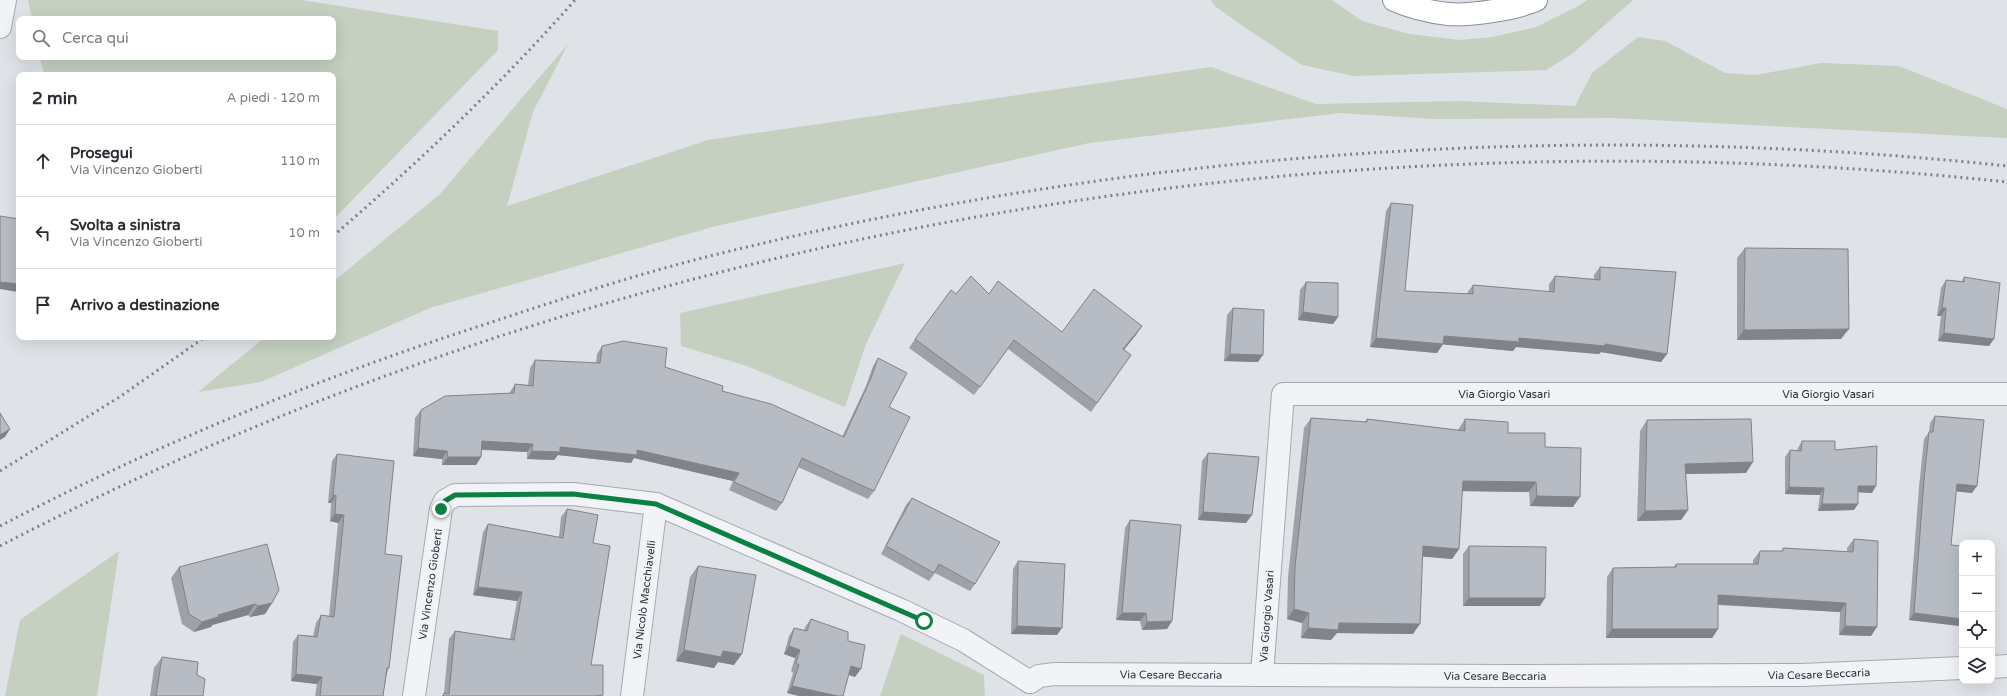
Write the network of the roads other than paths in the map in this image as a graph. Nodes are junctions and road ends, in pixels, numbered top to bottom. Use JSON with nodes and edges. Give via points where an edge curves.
{"nodes":[{"id":1,"x":5,"y":0,"type":"edge"},
{"id":2,"x":1394,"y":0,"type":"edge"},
{"id":3,"x":1536,"y":0,"type":"edge"},
{"id":4,"x":0,"y":27,"type":"edge"},
{"id":5,"x":2007,"y":394,"type":"edge"},
{"id":6,"x":656,"y":504,"type":"junction"},
{"id":7,"x":2007,"y":666,"type":"edge"},
{"id":8,"x":1995,"y":667,"type":"edge"},
{"id":9,"x":1959,"y":668,"type":"edge"},
{"id":10,"x":1262,"y":675,"type":"junction"},
{"id":11,"x":1028,"y":689,"type":"edge"},
{"id":12,"x":414,"y":696,"type":"edge"},
{"id":13,"x":632,"y":696,"type":"edge"}],
"edges":[{"from":1,"to":4,"type":"street"},
{"from":2,"to":3,"type":"highway","via":[[1448,14],[1491,12]]},
{"from":5,"to":10,"type":"street","name":"Via Giorgio Vasari","via":[[1283,394]]},
{"from":6,"to":11,"type":"street","name":"Via Vincenzo Gioberti","via":[[901,610],[963,640]]},
{"from":6,"to":12,"type":"street","name":"Via Vincenzo Gioberti","via":[[573,494],[455,495],[445,501],[441,509]]},
{"from":6,"to":13,"type":"street","name":"Via Nicolò Macchiavelli"},
{"from":7,"to":8,"type":"street"},
{"from":9,"to":10,"type":"street","name":"Via Cesare Beccaria","via":[[1794,675]]},
{"from":10,"to":11,"type":"street","name":"Via Cesare Beccaria","via":[[1055,674],[1039,676]]}]}
